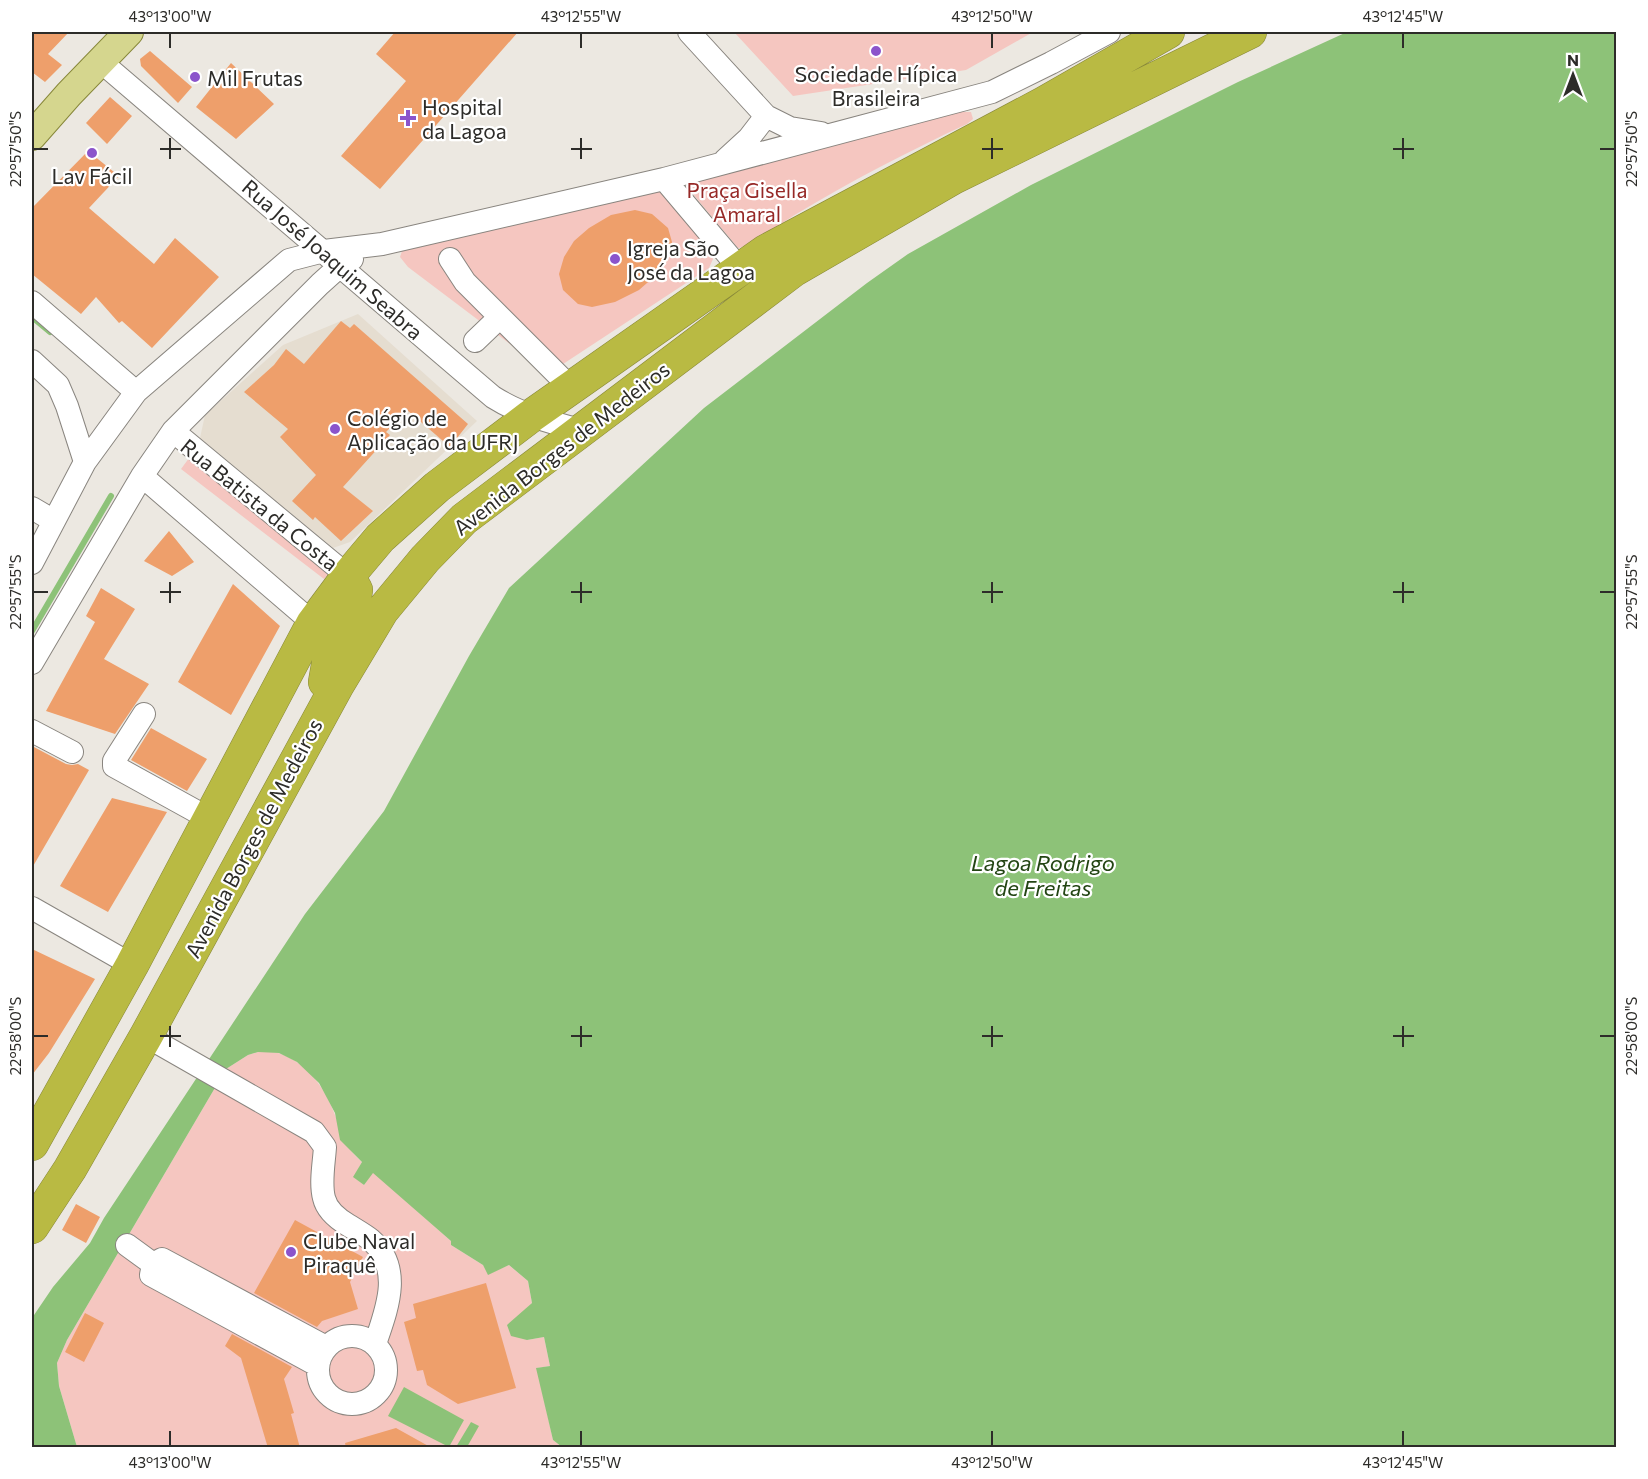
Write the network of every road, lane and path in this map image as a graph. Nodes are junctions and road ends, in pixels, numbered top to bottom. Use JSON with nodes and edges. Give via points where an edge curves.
{"nodes":[{"id":1,"x":129,"y":32,"type":"edge"},
{"id":2,"x":689,"y":32,"type":"edge"},
{"id":3,"x":1109,"y":32,"type":"edge"},
{"id":4,"x":1168,"y":32,"type":"edge"},
{"id":5,"x":1250,"y":32,"type":"edge"},
{"id":6,"x":100,"y":61,"type":"junction"},
{"id":7,"x":766,"y":116,"type":"junction"},
{"id":8,"x":834,"y":134,"type":"junction"},
{"id":9,"x":32,"y":136,"type":"edge"},
{"id":10,"x":722,"y":163,"type":"junction"},
{"id":11,"x":664,"y":179,"type":"junction"},
{"id":12,"x":332,"y":258,"type":"junction"},
{"id":13,"x":450,"y":259,"type":"dead end"},
{"id":14,"x":740,"y":269,"type":"junction"},
{"id":15,"x":32,"y":302,"type":"edge"},
{"id":16,"x":499,"y":318,"type":"junction"},
{"id":17,"x":475,"y":341,"type":"dead end"},
{"id":18,"x":32,"y":361,"type":"edge"},
{"id":19,"x":571,"y":388,"type":"junction"},
{"id":20,"x":136,"y":392,"type":"junction"},
{"id":21,"x":531,"y":416,"type":"junction"},
{"id":22,"x":580,"y":430,"type":"junction"},
{"id":23,"x":172,"y":431,"type":"junction"},
{"id":24,"x":85,"y":462,"type":"junction"},
{"id":25,"x":142,"y":476,"type":"junction"},
{"id":26,"x":32,"y":508,"type":"edge"},
{"id":27,"x":54,"y":521,"type":"junction"},
{"id":28,"x":32,"y":563,"type":"edge"},
{"id":29,"x":348,"y":576,"type":"junction"},
{"id":30,"x":314,"y":622,"type":"junction"},
{"id":31,"x":32,"y":663,"type":"edge"},
{"id":32,"x":326,"y":702,"type":"junction"},
{"id":33,"x":144,"y":714,"type":"dead end"},
{"id":34,"x":32,"y":731,"type":"edge"},
{"id":35,"x":72,"y":752,"type":"dead end"},
{"id":36,"x":210,"y":819,"type":"junction"},
{"id":37,"x":32,"y":908,"type":"edge"},
{"id":38,"x":132,"y":964,"type":"junction"},
{"id":39,"x":154,"y":1041,"type":"junction"},
{"id":40,"x":32,"y":1144,"type":"edge"},
{"id":41,"x":55,"y":1191,"type":"junction"},
{"id":42,"x":32,"y":1227,"type":"edge"},
{"id":43,"x":127,"y":1245,"type":"dead end"},
{"id":44,"x":375,"y":1344,"type":"junction"},
{"id":45,"x":322,"y":1356,"type":"junction"}],
"edges":[{"from":1,"to":6,"type":"main road"},
{"from":2,"to":7,"type":"street"},
{"from":3,"to":8,"type":"street","via":[[992,92]]},
{"from":4,"to":14,"type":"highway","name":"Avenida Borges de Medeiros","via":[[1044,103],[766,250]]},
{"from":5,"to":22,"type":"highway","name":"Avenida Borges de Medeiros","via":[[953,178],[794,270]]},
{"from":6,"to":9,"type":"main road"},
{"from":6,"to":12,"type":"street","name":"Rua José Joaquim Seabra"},
{"from":7,"to":8,"type":"street","via":[[790,128]]},
{"from":7,"to":10,"type":"street"},
{"from":8,"to":10,"type":"street"},
{"from":10,"to":11,"type":"street"},
{"from":11,"to":12,"type":"street","via":[[382,243]]},
{"from":11,"to":14,"type":"street"},
{"from":12,"to":20,"type":"street","via":[[289,260]]},
{"from":12,"to":21,"type":"street","name":"Rua José Joaquim Seabra","via":[[493,397]]},
{"from":12,"to":23,"type":"street"},
{"from":13,"to":16,"type":"street","via":[[465,282]]},
{"from":14,"to":19,"type":"highway","name":"Avenida Borges de Medeiros"},
{"from":15,"to":20,"type":"street"},
{"from":16,"to":17,"type":"street"},
{"from":16,"to":19,"type":"street"},
{"from":18,"to":24,"type":"street","via":[[58,385]]},
{"from":19,"to":21,"type":"highway","name":"Avenida Borges de Medeiros"},
{"from":20,"to":24,"type":"street"},
{"from":21,"to":22,"type":"street","name":"Rua José Joaquim Seabra"},
{"from":21,"to":29,"type":"highway","name":"Avenida Borges de Medeiros","via":[[437,487],[380,538]]},
{"from":22,"to":32,"type":"highway","name":"Avenida Borges de Medeiros","via":[[464,519],[425,559],[382,611]]},
{"from":23,"to":25,"type":"street"},
{"from":23,"to":29,"type":"street","name":"Rua Batista da Costa"},
{"from":24,"to":27,"type":"street"},
{"from":25,"to":30,"type":"street"},
{"from":25,"to":31,"type":"street"},
{"from":26,"to":27,"type":"street"},
{"from":27,"to":28,"type":"street"},
{"from":29,"to":30,"type":"highway","name":"Avenida Borges de Medeiros"},
{"from":29,"to":32,"type":"highway","via":[[356,595],[329,659]]},
{"from":30,"to":36,"type":"highway","name":"Avenida Borges de Medeiros"},
{"from":32,"to":39,"type":"highway","name":"Avenida Borges de Medeiros"},
{"from":33,"to":36,"type":"street","via":[[114,766]]},
{"from":34,"to":35,"type":"street"},
{"from":36,"to":38,"type":"highway","name":"Avenida Borges de Medeiros"},
{"from":37,"to":38,"type":"street"},
{"from":38,"to":40,"type":"highway","name":"Avenida Borges de Medeiros"},
{"from":38,"to":41,"type":"highway","via":[[142,981],[141,998],[75,1130]]},
{"from":39,"to":41,"type":"highway","name":"Avenida Borges de Medeiros"},
{"from":39,"to":44,"type":"street","via":[[314,1132],[321,1140],[325,1147],[324,1200],[328,1208],[335,1217],[371,1240],[388,1268],[391,1289]]},
{"from":41,"to":42,"type":"highway","name":"Avenida Borges de Medeiros"},
{"from":43,"to":45,"type":"street","via":[[153,1264],[162,1259],[198,1289]]},
{"from":44,"to":45,"type":"street","via":[[356,1336],[335,1340]]},
{"from":44,"to":45,"type":"street","via":[[386,1363],[384,1385],[369,1401],[358,1404],[336,1401],[321,1386],[318,1376]]}]}
